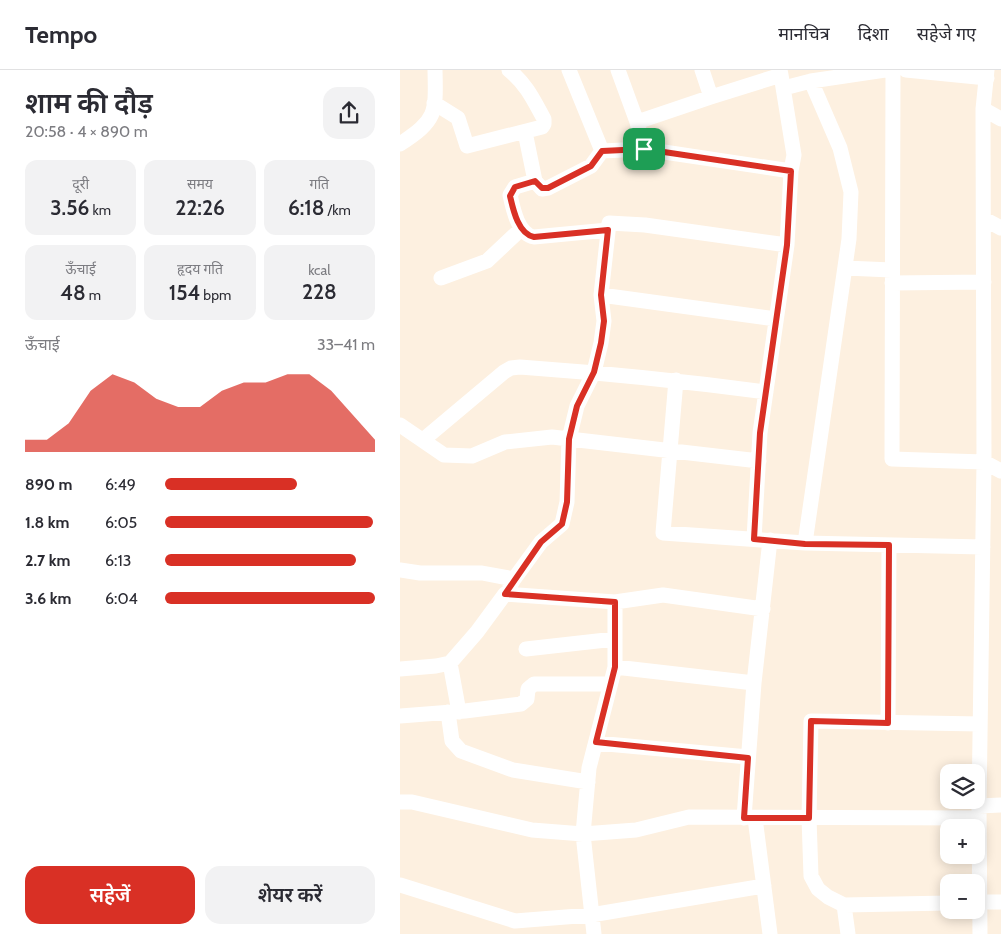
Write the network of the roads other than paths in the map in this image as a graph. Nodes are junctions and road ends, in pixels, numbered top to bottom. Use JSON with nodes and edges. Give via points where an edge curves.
{"nodes":[{"id":1,"x":434,"y":70,"type":"edge"},
{"id":2,"x":509,"y":70,"type":"edge"},
{"id":3,"x":569,"y":70,"type":"edge"},
{"id":4,"x":618,"y":70,"type":"edge"},
{"id":5,"x":702,"y":70,"type":"edge"},
{"id":6,"x":885,"y":70,"type":"edge"},
{"id":7,"x":893,"y":70,"type":"edge"},
{"id":8,"x":906,"y":70,"type":"edge"},
{"id":9,"x":987,"y":74,"type":"edge"},
{"id":10,"x":782,"y":78,"type":"edge"},
{"id":11,"x":811,"y":80,"type":"junction"},
{"id":12,"x":711,"y":96,"type":"junction"},
{"id":13,"x":434,"y":103,"type":"junction"},
{"id":14,"x":984,"y":109,"type":"junction"},
{"id":15,"x":1001,"y":119,"type":"edge"},
{"id":16,"x":637,"y":122,"type":"junction"},
{"id":17,"x":525,"y":132,"type":"junction"},
{"id":18,"x":400,"y":144,"type":"edge"},
{"id":19,"x":644,"y":149,"type":"junction"},
{"id":20,"x":602,"y":151,"type":"junction"},
{"id":21,"x":791,"y":171,"type":"junction"},
{"id":22,"x":535,"y":181,"type":"junction"},
{"id":23,"x":984,"y":218,"type":"junction"},
{"id":24,"x":1001,"y":228,"type":"edge"},
{"id":25,"x":521,"y":229,"type":"junction"},
{"id":26,"x":608,"y":230,"type":"junction"},
{"id":27,"x":787,"y":245,"type":"junction"},
{"id":28,"x":844,"y":268,"type":"junction"},
{"id":29,"x":892,"y":277,"type":"junction"},
{"id":30,"x":441,"y":278,"type":"dead end"},
{"id":31,"x":984,"y":282,"type":"junction"},
{"id":32,"x":601,"y":295,"type":"junction"},
{"id":33,"x":776,"y":319,"type":"junction"},
{"id":34,"x":594,"y":372,"type":"junction"},
{"id":35,"x":676,"y":380,"type":"junction"},
{"id":36,"x":766,"y":392,"type":"junction"},
{"id":37,"x":400,"y":425,"type":"edge"},
{"id":38,"x":569,"y":439,"type":"junction"},
{"id":39,"x":423,"y":440,"type":"junction"},
{"id":40,"x":670,"y":451,"type":"junction"},
{"id":41,"x":759,"y":461,"type":"junction"},
{"id":42,"x":984,"y":462,"type":"junction"},
{"id":43,"x":1001,"y":471,"type":"edge"},
{"id":44,"x":754,"y":539,"type":"junction"},
{"id":45,"x":770,"y":540,"type":"junction"},
{"id":46,"x":805,"y":544,"type":"junction"},
{"id":47,"x":889,"y":545,"type":"junction"},
{"id":48,"x":983,"y":547,"type":"junction"},
{"id":49,"x":400,"y":570,"type":"edge"},
{"id":50,"x":514,"y":579,"type":"junction"},
{"id":51,"x":505,"y":594,"type":"junction"},
{"id":52,"x":615,"y":602,"type":"junction"},
{"id":53,"x":762,"y":609,"type":"junction"},
{"id":54,"x":615,"y":639,"type":"junction"},
{"id":55,"x":526,"y":649,"type":"dead end"},
{"id":56,"x":450,"y":663,"type":"junction"},
{"id":57,"x":615,"y":667,"type":"junction"},
{"id":58,"x":400,"y":669,"type":"edge"},
{"id":59,"x":754,"y":683,"type":"junction"},
{"id":60,"x":610,"y":684,"type":"junction"},
{"id":61,"x":454,"y":712,"type":"junction"},
{"id":62,"x":400,"y":716,"type":"edge"},
{"id":63,"x":888,"y":723,"type":"junction"},
{"id":64,"x":980,"y":724,"type":"junction"},
{"id":65,"x":596,"y":742,"type":"junction"},
{"id":66,"x":748,"y":758,"type":"junction"},
{"id":67,"x":588,"y":782,"type":"junction"},
{"id":68,"x":400,"y":802,"type":"edge"},
{"id":69,"x":1001,"y":805,"type":"edge"},
{"id":70,"x":979,"y":812,"type":"junction"},
{"id":71,"x":750,"y":818,"type":"junction"},
{"id":72,"x":809,"y":818,"type":"junction"},
{"id":73,"x":583,"y":834,"type":"junction"},
{"id":74,"x":978,"y":874,"type":"edge"},
{"id":75,"x":400,"y":886,"type":"edge"},
{"id":76,"x":764,"y":886,"type":"junction"},
{"id":77,"x":985,"y":902,"type":"edge"},
{"id":78,"x":1001,"y":902,"type":"edge"},
{"id":79,"x":940,"y":903,"type":"edge"},
{"id":80,"x":844,"y":905,"type":"junction"},
{"id":81,"x":591,"y":915,"type":"junction"},
{"id":82,"x":979,"y":919,"type":"edge"},
{"id":83,"x":594,"y":934,"type":"edge"},
{"id":84,"x":770,"y":934,"type":"edge"},
{"id":85,"x":848,"y":934,"type":"edge"},
{"id":86,"x":980,"y":934,"type":"edge"}],
"edges":[{"from":1,"to":13,"type":"street"},
{"from":2,"to":17,"type":"street","via":[[523,82],[544,119],[542,127]]},
{"from":3,"to":20,"type":"street"},
{"from":4,"to":16,"type":"street"},
{"from":5,"to":12,"type":"street"},
{"from":6,"to":11,"type":"street"},
{"from":7,"to":29,"type":"street"},
{"from":8,"to":9,"type":"street"},
{"from":9,"to":14,"type":"street"},
{"from":10,"to":11,"type":"street"},
{"from":10,"to":12,"type":"street"},
{"from":10,"to":21,"type":"street","via":[[794,155]]},
{"from":11,"to":28,"type":"street","via":[[840,148],[850,192],[849,239]]},
{"from":12,"to":16,"type":"street"},
{"from":13,"to":17,"type":"street","via":[[458,118],[467,146]]},
{"from":13,"to":18,"type":"street","via":[[428,123]]},
{"from":14,"to":15,"type":"street"},
{"from":14,"to":23,"type":"street"},
{"from":16,"to":19,"type":"street"},
{"from":17,"to":22,"type":"street"},
{"from":19,"to":20,"type":"street"},
{"from":19,"to":21,"type":"street"},
{"from":20,"to":22,"type":"street","via":[[591,166],[548,188],[542,188]]},
{"from":21,"to":27,"type":"street"},
{"from":22,"to":25,"type":"street","via":[[515,187],[510,196]]},
{"from":23,"to":24,"type":"street"},
{"from":23,"to":31,"type":"street"},
{"from":25,"to":26,"type":"street","via":[[534,237]]},
{"from":25,"to":30,"type":"street","via":[[487,262]]},
{"from":26,"to":27,"type":"street","via":[[609,223],[645,225]]},
{"from":26,"to":32,"type":"street"},
{"from":27,"to":33,"type":"street"},
{"from":28,"to":29,"type":"street"},
{"from":28,"to":46,"type":"street"},
{"from":29,"to":31,"type":"street"},
{"from":29,"to":42,"type":"street","via":[[892,459]]},
{"from":31,"to":42,"type":"street"},
{"from":32,"to":33,"type":"street"},
{"from":32,"to":34,"type":"street","via":[[604,321]]},
{"from":33,"to":36,"type":"street"},
{"from":34,"to":35,"type":"street"},
{"from":34,"to":38,"type":"street","via":[[577,406]]},
{"from":34,"to":39,"type":"street","via":[[511,368]]},
{"from":35,"to":36,"type":"street"},
{"from":35,"to":40,"type":"street"},
{"from":36,"to":41,"type":"street"},
{"from":37,"to":39,"type":"street"},
{"from":38,"to":39,"type":"street","via":[[552,437],[505,442],[472,456],[444,455]]},
{"from":38,"to":40,"type":"street"},
{"from":38,"to":50,"type":"street","via":[[567,502],[562,524],[541,542]]},
{"from":40,"to":41,"type":"street"},
{"from":40,"to":44,"type":"street","via":[[663,533]]},
{"from":41,"to":44,"type":"street"},
{"from":42,"to":43,"type":"street"},
{"from":42,"to":48,"type":"street"},
{"from":44,"to":45,"type":"street"},
{"from":45,"to":46,"type":"street"},
{"from":45,"to":53,"type":"street"},
{"from":46,"to":47,"type":"street"},
{"from":47,"to":48,"type":"street"},
{"from":47,"to":63,"type":"street"},
{"from":48,"to":64,"type":"street"},
{"from":49,"to":50,"type":"street","via":[[420,573],[482,572]]},
{"from":50,"to":51,"type":"street"},
{"from":51,"to":52,"type":"street"},
{"from":51,"to":56,"type":"street"},
{"from":52,"to":53,"type":"street","via":[[662,595]]},
{"from":52,"to":54,"type":"street"},
{"from":53,"to":59,"type":"street"},
{"from":54,"to":55,"type":"street"},
{"from":54,"to":57,"type":"street"},
{"from":56,"to":58,"type":"street"},
{"from":56,"to":61,"type":"street"},
{"from":57,"to":59,"type":"street"},
{"from":57,"to":60,"type":"street"},
{"from":59,"to":66,"type":"street"},
{"from":60,"to":61,"type":"street","via":[[534,684],[528,689],[525,702]]},
{"from":60,"to":65,"type":"street"},
{"from":61,"to":62,"type":"street"},
{"from":61,"to":67,"type":"street","via":[[452,741],[462,750],[513,770]]},
{"from":63,"to":64,"type":"street"},
{"from":63,"to":72,"type":"street","via":[[811,721]]},
{"from":64,"to":70,"type":"street"},
{"from":65,"to":66,"type":"street"},
{"from":65,"to":67,"type":"street"},
{"from":66,"to":71,"type":"street"},
{"from":67,"to":73,"type":"street"},
{"from":68,"to":73,"type":"street","via":[[532,830]]},
{"from":69,"to":70,"type":"street"},
{"from":70,"to":72,"type":"street"},
{"from":70,"to":74,"type":"street"},
{"from":71,"to":72,"type":"street"},
{"from":71,"to":73,"type":"street","via":[[689,818],[636,830]]},
{"from":71,"to":76,"type":"street"},
{"from":72,"to":80,"type":"street","via":[[811,876],[823,893]]},
{"from":73,"to":81,"type":"street"},
{"from":75,"to":81,"type":"street","via":[[515,921]]},
{"from":76,"to":81,"type":"street"},
{"from":76,"to":84,"type":"street"},
{"from":77,"to":78,"type":"street"},
{"from":79,"to":80,"type":"street"},
{"from":80,"to":85,"type":"street"},
{"from":81,"to":83,"type":"street"},
{"from":82,"to":86,"type":"street"}]}
